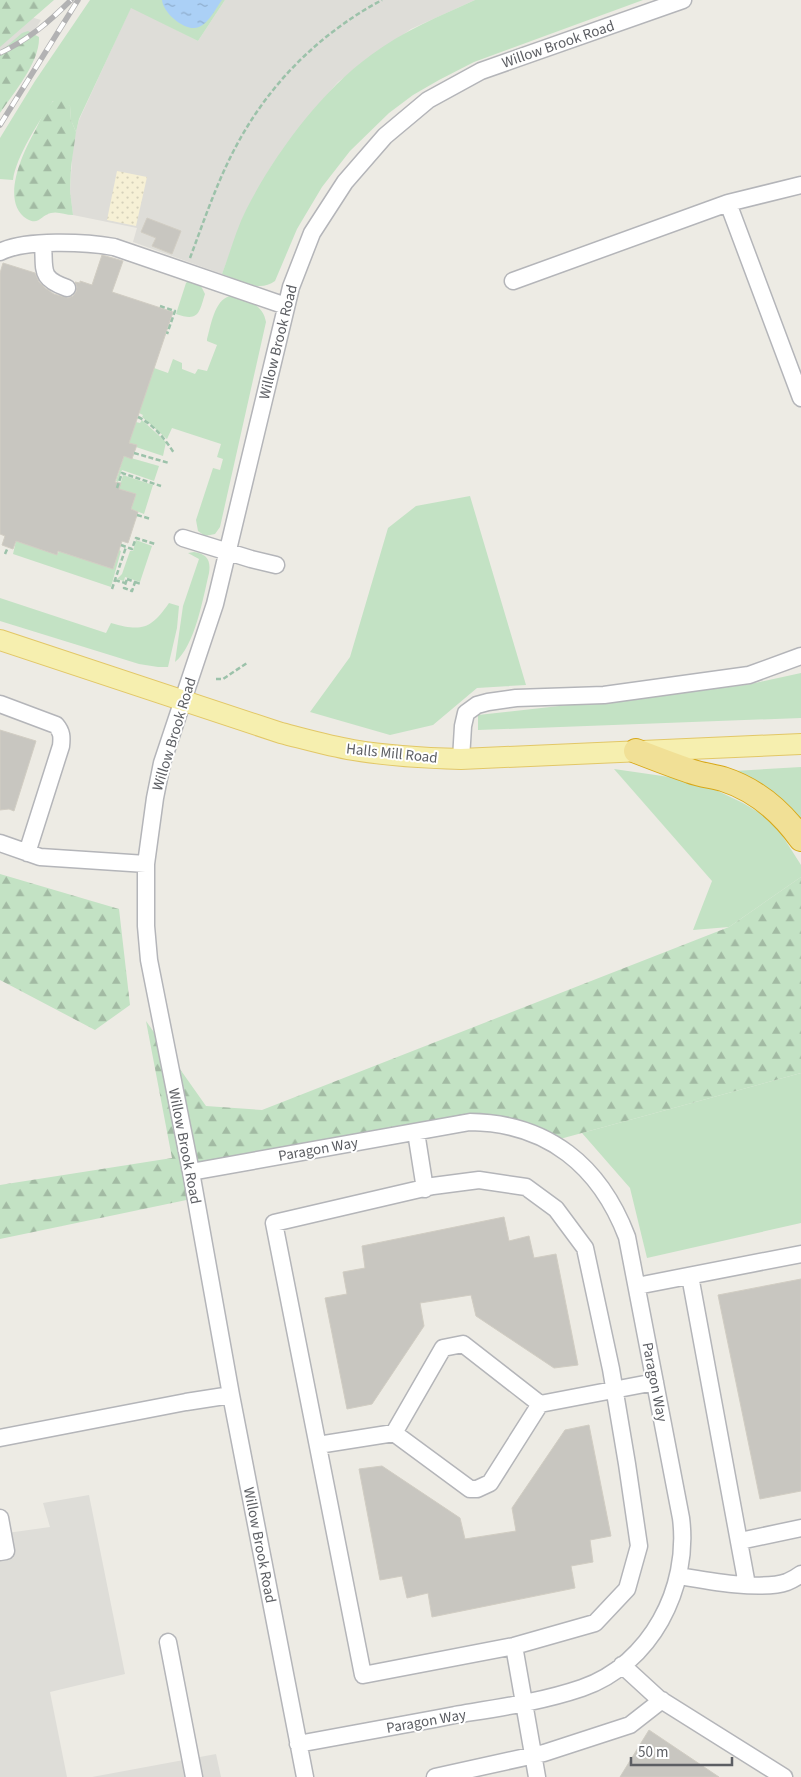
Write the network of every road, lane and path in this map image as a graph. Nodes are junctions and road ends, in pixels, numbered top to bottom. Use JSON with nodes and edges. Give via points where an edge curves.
{"nodes":[{"id":1,"x":382,"y":0,"type":"edge"},
{"id":2,"x":682,"y":0,"type":"edge"},
{"id":3,"x":801,"y":185,"type":"edge"},
{"id":4,"x":728,"y":203,"type":"junction"},
{"id":5,"x":43,"y":244,"type":"junction"},
{"id":6,"x":0,"y":252,"type":"edge"},
{"id":7,"x":185,"y":271,"type":"junction"},
{"id":8,"x":513,"y":281,"type":"dead end"},
{"id":9,"x":67,"y":288,"type":"dead end"},
{"id":10,"x":160,"y":306,"type":"dead end"},
{"id":11,"x":286,"y":306,"type":"junction"},
{"id":12,"x":167,"y":334,"type":"dead end"},
{"id":13,"x":801,"y":398,"type":"edge"},
{"id":14,"x":138,"y":417,"type":"dead end"},
{"id":15,"x":134,"y":452,"type":"dead end"},
{"id":16,"x":174,"y":453,"type":"dead end"},
{"id":17,"x":169,"y":463,"type":"dead end"},
{"id":18,"x":161,"y":486,"type":"dead end"},
{"id":19,"x":117,"y":488,"type":"dead end"},
{"id":20,"x":137,"y":515,"type":"dead end"},
{"id":21,"x":151,"y":519,"type":"dead end"},
{"id":22,"x":183,"y":538,"type":"dead end"},
{"id":23,"x":155,"y":544,"type":"dead end"},
{"id":24,"x":120,"y":545,"type":"dead end"},
{"id":25,"x":8,"y":547,"type":"dead end"},
{"id":26,"x":126,"y":547,"type":"junction"},
{"id":27,"x":228,"y":552,"type":"junction"},
{"id":28,"x":6,"y":554,"type":"dead end"},
{"id":29,"x":276,"y":565,"type":"dead end"},
{"id":30,"x":115,"y":580,"type":"junction"},
{"id":31,"x":135,"y":582,"type":"junction"},
{"id":32,"x":125,"y":583,"type":"junction"},
{"id":33,"x":141,"y":584,"type":"dead end"},
{"id":34,"x":112,"y":589,"type":"dead end"},
{"id":35,"x":0,"y":640,"type":"edge"},
{"id":36,"x":801,"y":656,"type":"edge"},
{"id":37,"x":247,"y":663,"type":"dead end"},
{"id":38,"x":216,"y":679,"type":"dead end"},
{"id":39,"x":184,"y":700,"type":"junction"},
{"id":40,"x":0,"y":704,"type":"edge"},
{"id":41,"x":795,"y":742,"type":"edge"},
{"id":42,"x":636,"y":751,"type":"junction"},
{"id":43,"x":462,"y":759,"type":"junction"},
{"id":44,"x":801,"y":839,"type":"edge"},
{"id":45,"x":0,"y":843,"type":"edge"},
{"id":46,"x":27,"y":852,"type":"junction"},
{"id":47,"x":146,"y":864,"type":"junction"},
{"id":48,"x":416,"y":1132,"type":"junction"},
{"id":49,"x":190,"y":1172,"type":"junction"},
{"id":50,"x":426,"y":1189,"type":"junction"},
{"id":51,"x":801,"y":1254,"type":"edge"},
{"id":52,"x":690,"y":1276,"type":"junction"},
{"id":53,"x":637,"y":1286,"type":"junction"},
{"id":54,"x":655,"y":1382,"type":"junction"},
{"id":55,"x":614,"y":1390,"type":"junction"},
{"id":56,"x":231,"y":1395,"type":"junction"},
{"id":57,"x":540,"y":1404,"type":"junction"},
{"id":58,"x":394,"y":1433,"type":"junction"},
{"id":59,"x":0,"y":1438,"type":"edge"},
{"id":60,"x":318,"y":1445,"type":"junction"},
{"id":61,"x":0,"y":1518,"type":"edge"},
{"id":62,"x":801,"y":1528,"type":"edge"},
{"id":63,"x":740,"y":1541,"type":"junction"},
{"id":64,"x":0,"y":1552,"type":"edge"},
{"id":65,"x":801,"y":1574,"type":"edge"},
{"id":66,"x":679,"y":1576,"type":"junction"},
{"id":67,"x":747,"y":1584,"type":"junction"},
{"id":68,"x":168,"y":1642,"type":"dead end"},
{"id":69,"x":514,"y":1646,"type":"junction"},
{"id":70,"x":622,"y":1665,"type":"junction"},
{"id":71,"x":662,"y":1700,"type":"junction"},
{"id":72,"x":524,"y":1703,"type":"junction"},
{"id":73,"x":298,"y":1744,"type":"junction"},
{"id":74,"x":533,"y":1756,"type":"junction"},
{"id":75,"x":194,"y":1777,"type":"edge"},
{"id":76,"x":305,"y":1777,"type":"edge"},
{"id":77,"x":435,"y":1777,"type":"edge"},
{"id":78,"x":537,"y":1777,"type":"edge"},
{"id":79,"x":784,"y":1777,"type":"edge"}],
"edges":[{"from":1,"to":7,"type":"path","via":[[323,38],[291,68],[263,103],[229,161]]},
{"from":2,"to":11,"type":"street","name":"Willow Brook Road","via":[[480,71],[428,100],[385,136],[345,182],[312,233]]},
{"from":3,"to":4,"type":"street"},
{"from":4,"to":8,"type":"street"},
{"from":4,"to":13,"type":"street"},
{"from":5,"to":6,"type":"street","via":[[15,246]]},
{"from":5,"to":7,"type":"street","via":[[114,247]]},
{"from":5,"to":9,"type":"street","via":[[48,279]]},
{"from":7,"to":11,"type":"street"},
{"from":10,"to":12,"type":"path","via":[[175,311]]},
{"from":11,"to":27,"type":"street","name":"Willow Brook Road"},
{"from":14,"to":16,"type":"path","via":[[166,440]]},
{"from":15,"to":17,"type":"path"},
{"from":18,"to":19,"type":"path","via":[[122,473]]},
{"from":20,"to":21,"type":"path"},
{"from":22,"to":27,"type":"street"},
{"from":23,"to":26,"type":"path","via":[[136,538],[132,549]]},
{"from":24,"to":26,"type":"path"},
{"from":25,"to":28,"type":"path"},
{"from":26,"to":30,"type":"path"},
{"from":27,"to":29,"type":"street"},
{"from":27,"to":39,"type":"street","name":"Willow Brook Road","via":[[216,604]]},
{"from":30,"to":32,"type":"path"},
{"from":30,"to":34,"type":"path"},
{"from":31,"to":32,"type":"path","via":[[127,579]]},
{"from":31,"to":32,"type":"path","via":[[132,591],[124,588]]},
{"from":31,"to":33,"type":"path"},
{"from":35,"to":39,"type":"main road","name":"Halls Mill Road"},
{"from":36,"to":43,"type":"street","via":[[749,674],[730,677],[604,696],[525,698],[477,705],[466,714],[462,726]]},
{"from":37,"to":38,"type":"path","via":[[223,679]]},
{"from":39,"to":43,"type":"main road","name":"Halls Mill Road","via":[[281,733],[336,747]]},
{"from":39,"to":47,"type":"street","name":"Willow Brook Road","via":[[162,763]]},
{"from":40,"to":46,"type":"street","via":[[56,725],[62,737]]},
{"from":41,"to":42,"type":"main road","name":"Halls Mill Road"},
{"from":42,"to":43,"type":"main road","name":"Halls Mill Road"},
{"from":42,"to":44,"type":"highway","via":[[753,792],[769,802]]},
{"from":45,"to":46,"type":"street"},
{"from":46,"to":47,"type":"street","via":[[40,857]]},
{"from":47,"to":49,"type":"street","name":"Willow Brook Road","via":[[146,926],[150,960]]},
{"from":48,"to":49,"type":"street","name":"Paragon Way"},
{"from":48,"to":50,"type":"street"},
{"from":48,"to":53,"type":"street","name":"Paragon Way","via":[[470,1122],[497,1124],[530,1133],[560,1148],[590,1172],[619,1216],[627,1237]]},
{"from":49,"to":56,"type":"street","name":"Willow Brook Road"},
{"from":50,"to":55,"type":"street","via":[[478,1180],[526,1187],[556,1209],[585,1248]]},
{"from":50,"to":60,"type":"street","via":[[274,1223]]},
{"from":51,"to":52,"type":"street"},
{"from":52,"to":53,"type":"street"},
{"from":52,"to":63,"type":"street"},
{"from":53,"to":54,"type":"street","name":"Paragon Way"},
{"from":54,"to":55,"type":"street"},
{"from":54,"to":66,"type":"street","name":"Paragon Way","via":[[681,1518],[683,1555]]},
{"from":55,"to":57,"type":"street"},
{"from":55,"to":69,"type":"street","via":[[639,1546],[627,1589],[595,1623]]},
{"from":56,"to":59,"type":"street"},
{"from":56,"to":73,"type":"street","name":"Willow Brook Road"},
{"from":57,"to":58,"type":"street","via":[[490,1483],[477,1489],[470,1489]]},
{"from":57,"to":58,"type":"street","via":[[463,1344],[443,1348]]},
{"from":58,"to":60,"type":"street"},
{"from":60,"to":69,"type":"street","via":[[363,1675]]},
{"from":61,"to":64,"type":"street","via":[[6,1551]]},
{"from":62,"to":63,"type":"street"},
{"from":63,"to":67,"type":"street"},
{"from":65,"to":67,"type":"street","via":[[787,1582],[760,1586]]},
{"from":66,"to":67,"type":"street"},
{"from":66,"to":70,"type":"street","name":"Paragon Way","via":[[662,1619]]},
{"from":68,"to":75,"type":"street"},
{"from":69,"to":72,"type":"street"},
{"from":70,"to":71,"type":"street"},
{"from":70,"to":72,"type":"street","name":"Paragon Way","via":[[582,1688]]},
{"from":71,"to":74,"type":"street","via":[[630,1725]]},
{"from":71,"to":79,"type":"street"},
{"from":72,"to":73,"type":"street","name":"Paragon Way"},
{"from":72,"to":74,"type":"street"},
{"from":73,"to":76,"type":"street","name":"Willow Brook Road"},
{"from":74,"to":77,"type":"street"},
{"from":74,"to":78,"type":"street"}]}
